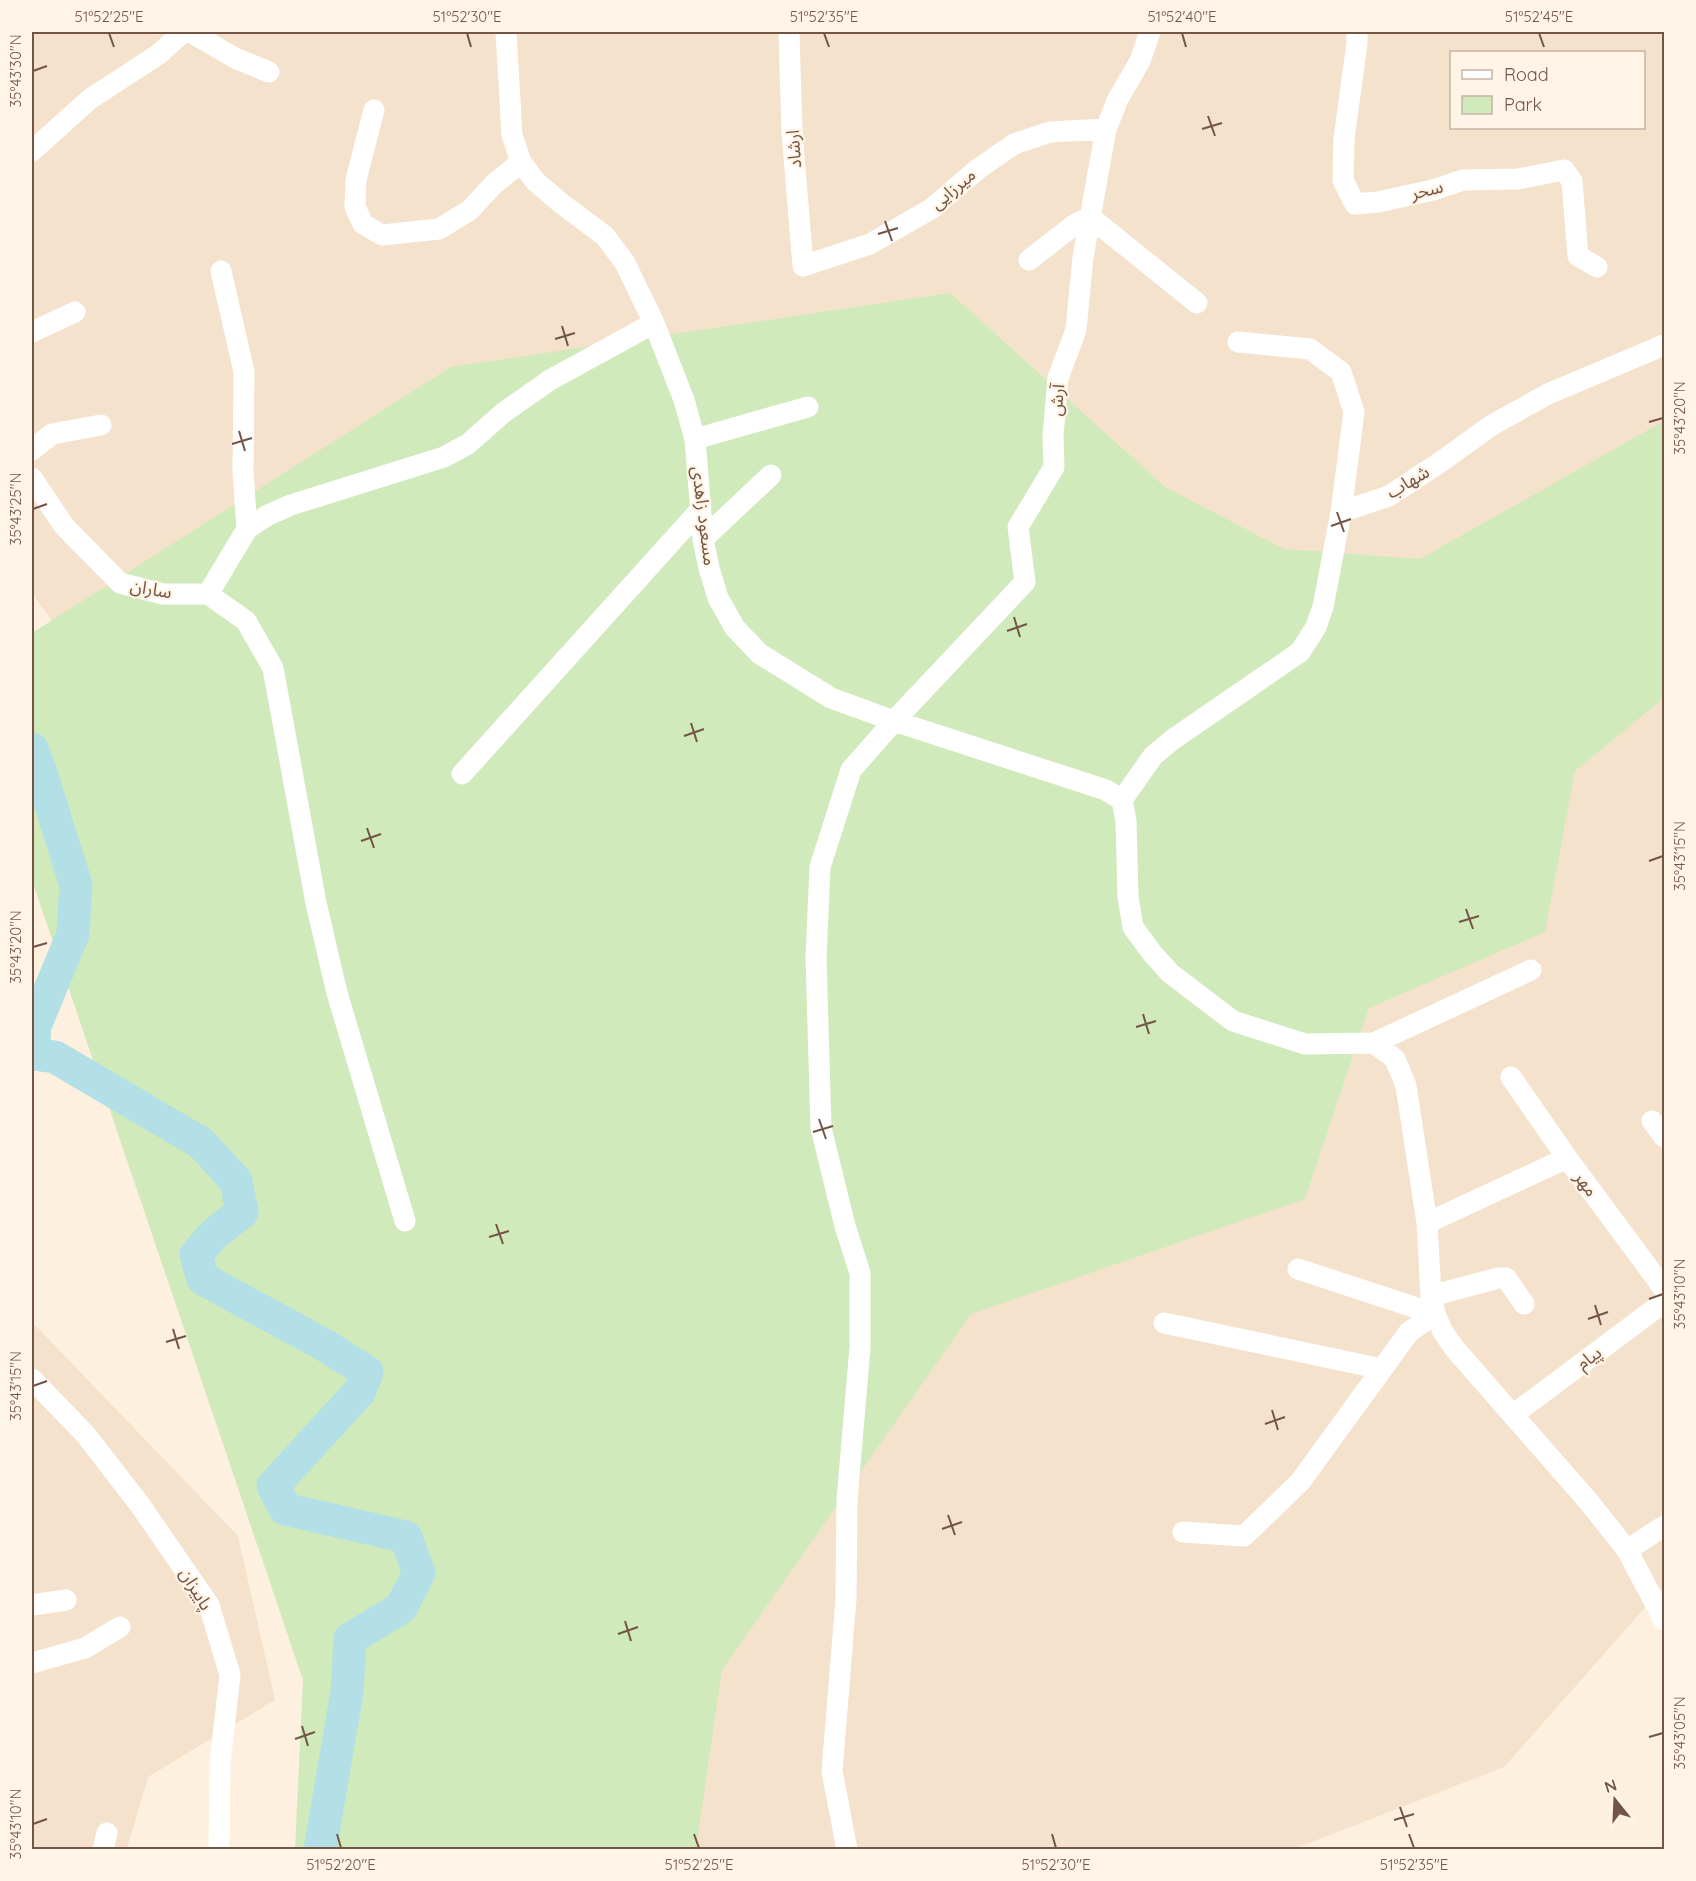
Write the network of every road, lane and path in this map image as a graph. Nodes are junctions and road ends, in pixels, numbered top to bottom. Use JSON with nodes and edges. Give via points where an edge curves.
{"nodes":[{"id":1,"x":183,"y":32,"type":"edge"},
{"id":2,"x":190,"y":32,"type":"edge"},
{"id":3,"x":506,"y":32,"type":"edge"},
{"id":4,"x":789,"y":32,"type":"edge"},
{"id":5,"x":1150,"y":32,"type":"edge"},
{"id":6,"x":1357,"y":32,"type":"edge"},
{"id":7,"x":269,"y":72,"type":"dead end"},
{"id":8,"x":374,"y":110,"type":"dead end"},
{"id":9,"x":1106,"y":129,"type":"junction"},
{"id":10,"x":32,"y":151,"type":"edge"},
{"id":11,"x":521,"y":162,"type":"junction"},
{"id":12,"x":1090,"y":217,"type":"junction"},
{"id":13,"x":1029,"y":260,"type":"dead end"},
{"id":14,"x":803,"y":266,"type":"joint"},
{"id":15,"x":1597,"y":267,"type":"dead end"},
{"id":16,"x":221,"y":271,"type":"dead end"},
{"id":17,"x":1197,"y":303,"type":"dead end"},
{"id":18,"x":75,"y":312,"type":"dead end"},
{"id":19,"x":654,"y":323,"type":"junction"},
{"id":20,"x":32,"y":332,"type":"edge"},
{"id":21,"x":1238,"y":342,"type":"dead end"},
{"id":22,"x":1665,"y":345,"type":"edge"},
{"id":23,"x":808,"y":407,"type":"dead end"},
{"id":24,"x":101,"y":425,"type":"dead end"},
{"id":25,"x":695,"y":439,"type":"junction"},
{"id":26,"x":32,"y":450,"type":"edge"},
{"id":27,"x":771,"y":475,"type":"dead end"},
{"id":28,"x":32,"y":478,"type":"edge"},
{"id":29,"x":701,"y":509,"type":"junction"},
{"id":30,"x":1341,"y":512,"type":"junction"},
{"id":31,"x":248,"y":529,"type":"junction"},
{"id":32,"x":703,"y":539,"type":"junction"},
{"id":33,"x":208,"y":594,"type":"junction"},
{"id":34,"x":894,"y":721,"type":"junction"},
{"id":35,"x":462,"y":774,"type":"dead end"},
{"id":36,"x":1122,"y":800,"type":"junction"},
{"id":37,"x":1531,"y":970,"type":"dead end"},
{"id":38,"x":1374,"y":1043,"type":"junction"},
{"id":39,"x":1511,"y":1077,"type":"dead end"},
{"id":40,"x":1568,"y":1158,"type":"junction"},
{"id":41,"x":405,"y":1221,"type":"dead end"},
{"id":42,"x":1427,"y":1223,"type":"junction"},
{"id":43,"x":1298,"y":1269,"type":"dead end"},
{"id":44,"x":1665,"y":1289,"type":"edge"},
{"id":45,"x":1665,"y":1302,"type":"edge"},
{"id":46,"x":1524,"y":1304,"type":"dead end"},
{"id":47,"x":1433,"y":1305,"type":"junction"},
{"id":48,"x":1164,"y":1323,"type":"dead end"},
{"id":49,"x":1382,"y":1369,"type":"junction"},
{"id":50,"x":32,"y":1379,"type":"edge"},
{"id":51,"x":1514,"y":1414,"type":"junction"},
{"id":52,"x":1665,"y":1526,"type":"edge"},
{"id":53,"x":1183,"y":1532,"type":"dead end"},
{"id":54,"x":1627,"y":1550,"type":"junction"},
{"id":55,"x":66,"y":1600,"type":"dead end"},
{"id":56,"x":32,"y":1605,"type":"edge"},
{"id":57,"x":1665,"y":1620,"type":"edge"},
{"id":58,"x":120,"y":1626,"type":"dead end"},
{"id":59,"x":32,"y":1663,"type":"edge"},
{"id":60,"x":219,"y":1850,"type":"edge"},
{"id":61,"x":847,"y":1850,"type":"edge"}],
"edges":[{"from":1,"to":10,"type":"street","via":[[159,54],[90,99]]},
{"from":2,"to":7,"type":"street"},
{"from":3,"to":11,"type":"street","name":"مسعود زاهدی","via":[[512,135]]},
{"from":4,"to":14,"type":"street","name":"ارشاد"},
{"from":5,"to":9,"type":"street","name":"آرش"},
{"from":6,"to":15,"type":"street","name":"سحر","via":[[1343,180],[1355,204],[1389,200],[1463,180],[1518,179],[1564,170],[1572,181],[1578,256]]},
{"from":8,"to":11,"type":"street","via":[[356,180],[356,207],[363,224],[382,235],[439,229],[470,210]]},
{"from":9,"to":12,"type":"street","name":"آرش"},
{"from":9,"to":14,"type":"street","name":"میرزایی","via":[[1050,132],[1014,144],[932,209],[870,244]]},
{"from":11,"to":19,"type":"street","name":"مسعود زاهدی","via":[[534,181],[605,236],[625,263]]},
{"from":12,"to":13,"type":"street"},
{"from":12,"to":17,"type":"street"},
{"from":12,"to":34,"type":"street","name":"آرش","via":[[1076,330],[1058,378],[1054,467],[1018,527],[1025,582]]},
{"from":16,"to":31,"type":"street","via":[[244,372],[243,472]]},
{"from":18,"to":20,"type":"street"},
{"from":19,"to":25,"type":"street","name":"مسعود زاهدی"},
{"from":19,"to":31,"type":"street","via":[[550,380],[502,413],[468,444],[444,457],[291,505]]},
{"from":21,"to":30,"type":"street","via":[[1310,349],[1341,372],[1354,412]]},
{"from":22,"to":30,"type":"street","name":"شهاب","via":[[1548,394],[1492,425],[1389,496]]},
{"from":23,"to":25,"type":"street"},
{"from":24,"to":26,"type":"street","via":[[52,434]]},
{"from":25,"to":29,"type":"street","name":"مسعود زاهدی"},
{"from":27,"to":32,"type":"street"},
{"from":28,"to":33,"type":"street","name":"ساران","via":[[64,526],[120,583],[163,594]]},
{"from":29,"to":32,"type":"street","name":"مسعود زاهدی"},
{"from":29,"to":35,"type":"street"},
{"from":30,"to":36,"type":"street","via":[[1323,607],[1300,652],[1166,745],[1153,756]]},
{"from":31,"to":33,"type":"street"},
{"from":32,"to":34,"type":"street","name":"مسعود زاهدی","via":[[718,598],[735,628],[760,654],[831,698]]},
{"from":33,"to":41,"type":"street","via":[[246,621],[273,668],[316,903],[337,993]]},
{"from":34,"to":36,"type":"street","name":"مسعود زاهدی","via":[[1106,790]]},
{"from":34,"to":61,"type":"street","via":[[851,770],[820,867],[816,958],[821,1128],[860,1273],[860,1347],[847,1500],[846,1599],[832,1771]]},
{"from":36,"to":38,"type":"street","via":[[1133,927],[1170,973],[1233,1021],[1305,1044]]},
{"from":37,"to":38,"type":"street"},
{"from":38,"to":42,"type":"street","via":[[1395,1059],[1406,1086]]},
{"from":39,"to":40,"type":"street","name":"مهر"},
{"from":40,"to":42,"type":"street"},
{"from":40,"to":44,"type":"street","name":"مهر"},
{"from":42,"to":47,"type":"street"},
{"from":43,"to":47,"type":"street"},
{"from":45,"to":51,"type":"street","name":"پیام"},
{"from":46,"to":47,"type":"street","via":[[1506,1278],[1497,1278]]},
{"from":47,"to":49,"type":"street"},
{"from":47,"to":51,"type":"street","via":[[1443,1332],[1455,1349]]},
{"from":48,"to":49,"type":"street"},
{"from":49,"to":53,"type":"street","via":[[1300,1482],[1244,1536]]},
{"from":50,"to":60,"type":"street","name":"پاییزان","via":[[92,1443],[140,1504],[208,1605],[230,1675],[220,1763]]},
{"from":51,"to":54,"type":"street"},
{"from":52,"to":54,"type":"street"},
{"from":54,"to":57,"type":"street"},
{"from":55,"to":56,"type":"street"},
{"from":58,"to":59,"type":"street","via":[[85,1648]]}]}
